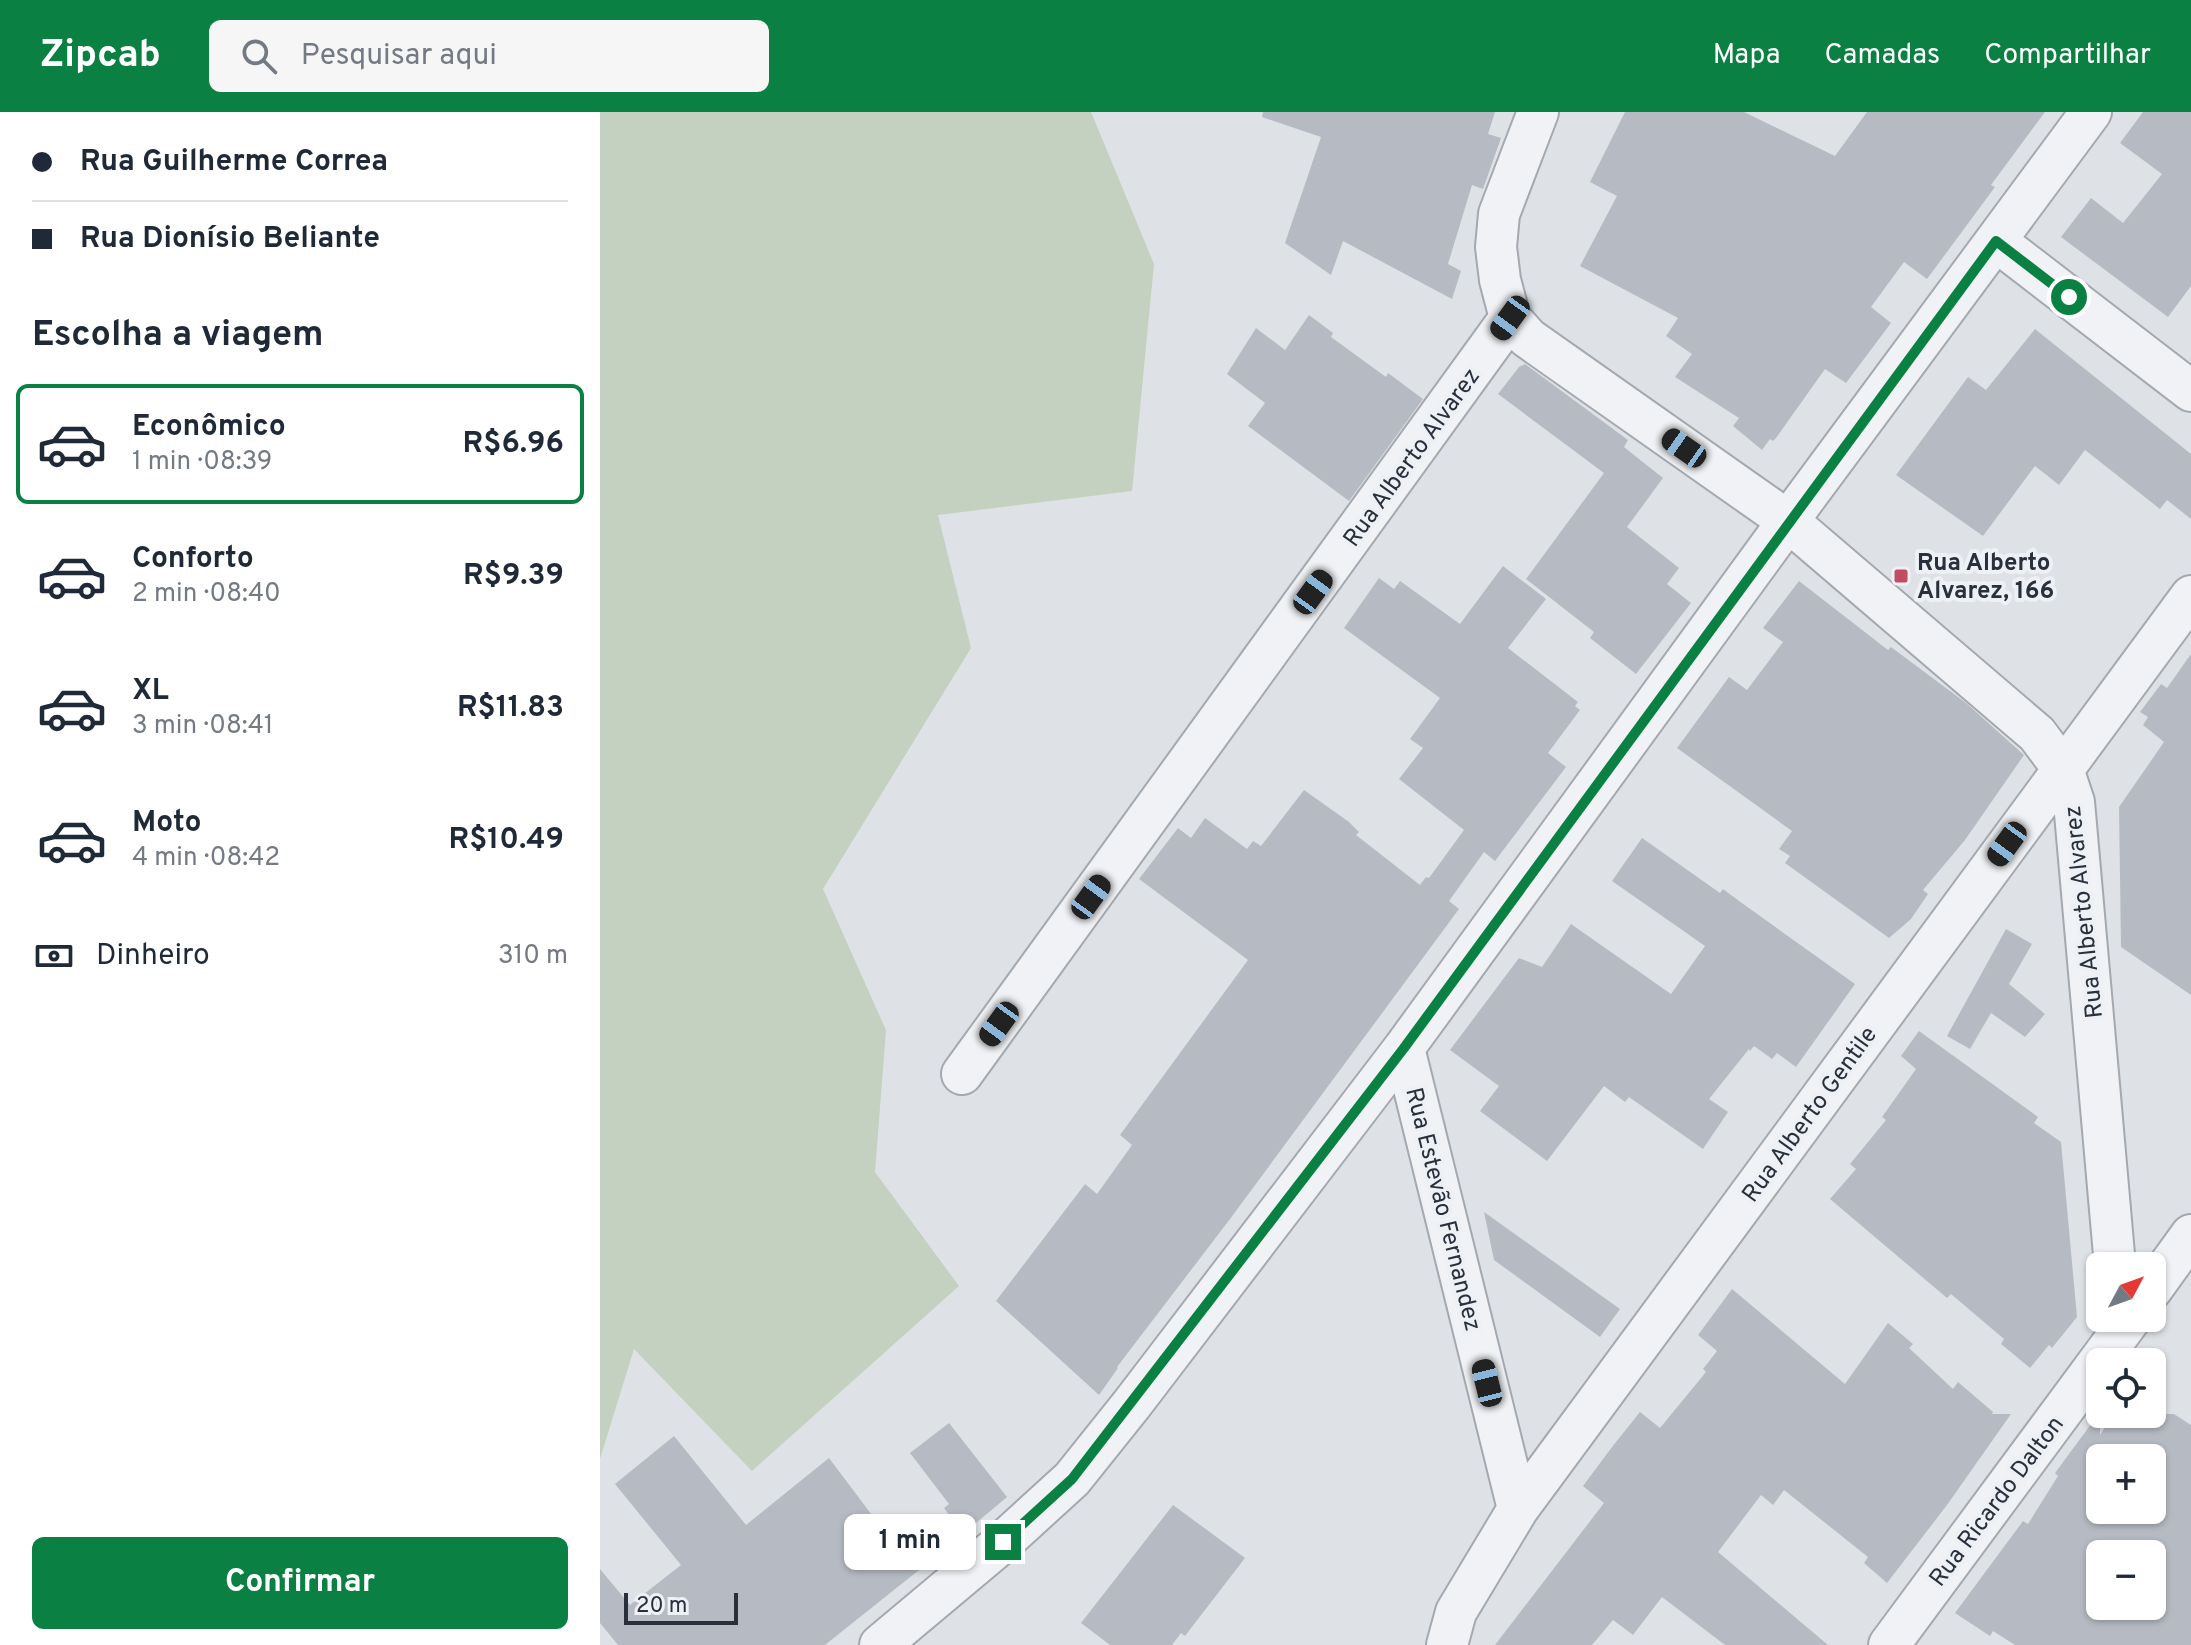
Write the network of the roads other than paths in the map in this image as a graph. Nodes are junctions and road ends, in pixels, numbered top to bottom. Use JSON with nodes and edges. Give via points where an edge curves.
{"nodes":[{"id":1,"x":1538,"y":112,"type":"edge"},
{"id":2,"x":2091,"y":112,"type":"edge"},
{"id":3,"x":1996,"y":241,"type":"junction"},
{"id":4,"x":1510,"y":318,"type":"junction"},
{"id":5,"x":2191,"y":391,"type":"edge"},
{"id":6,"x":1788,"y":521,"type":"junction"},
{"id":7,"x":2191,"y":596,"type":"edge"},
{"id":8,"x":2063,"y":769,"type":"junction"},
{"id":9,"x":1404,"y":1048,"type":"junction"},
{"id":10,"x":962,"y":1074,"type":"dead end"},
{"id":11,"x":2191,"y":1235,"type":"edge"},
{"id":12,"x":2114,"y":1252,"type":"edge"},
{"id":13,"x":2166,"y":1270,"type":"edge"},
{"id":14,"x":2117,"y":1332,"type":"edge"},
{"id":15,"x":1518,"y":1509,"type":"junction"},
{"id":16,"x":880,"y":1645,"type":"edge"},
{"id":17,"x":1447,"y":1645,"type":"edge"},
{"id":18,"x":1889,"y":1645,"type":"edge"}],
"edges":[{"from":1,"to":4,"type":"street","via":[[1499,214],[1496,247]]},
{"from":2,"to":3,"type":"street"},
{"from":3,"to":5,"type":"street"},
{"from":3,"to":6,"type":"street"},
{"from":4,"to":6,"type":"street","name":"Rua Alberto Alvarez","via":[[1528,338]]},
{"from":4,"to":10,"type":"street","name":"Rua Alberto Alvarez"},
{"from":6,"to":8,"type":"street","name":"Rua Alberto Alvarez","via":[[2037,734]]},
{"from":6,"to":9,"type":"street"},
{"from":7,"to":8,"type":"street","name":"Rua Alberto Gentile"},
{"from":8,"to":12,"type":"street","name":"Rua Alberto Alvarez","via":[[2074,802]]},
{"from":8,"to":15,"type":"street","name":"Rua Alberto Gentile"},
{"from":9,"to":15,"type":"street","name":"Rua Estevão Fernandez"},
{"from":9,"to":16,"type":"street","via":[[1072,1479]]},
{"from":11,"to":13,"type":"street"},
{"from":14,"to":18,"type":"street","name":"Rua Ricardo Dalton"},
{"from":15,"to":17,"type":"street","name":"Rua Alberto Gentile","via":[[1456,1612]]}]}
